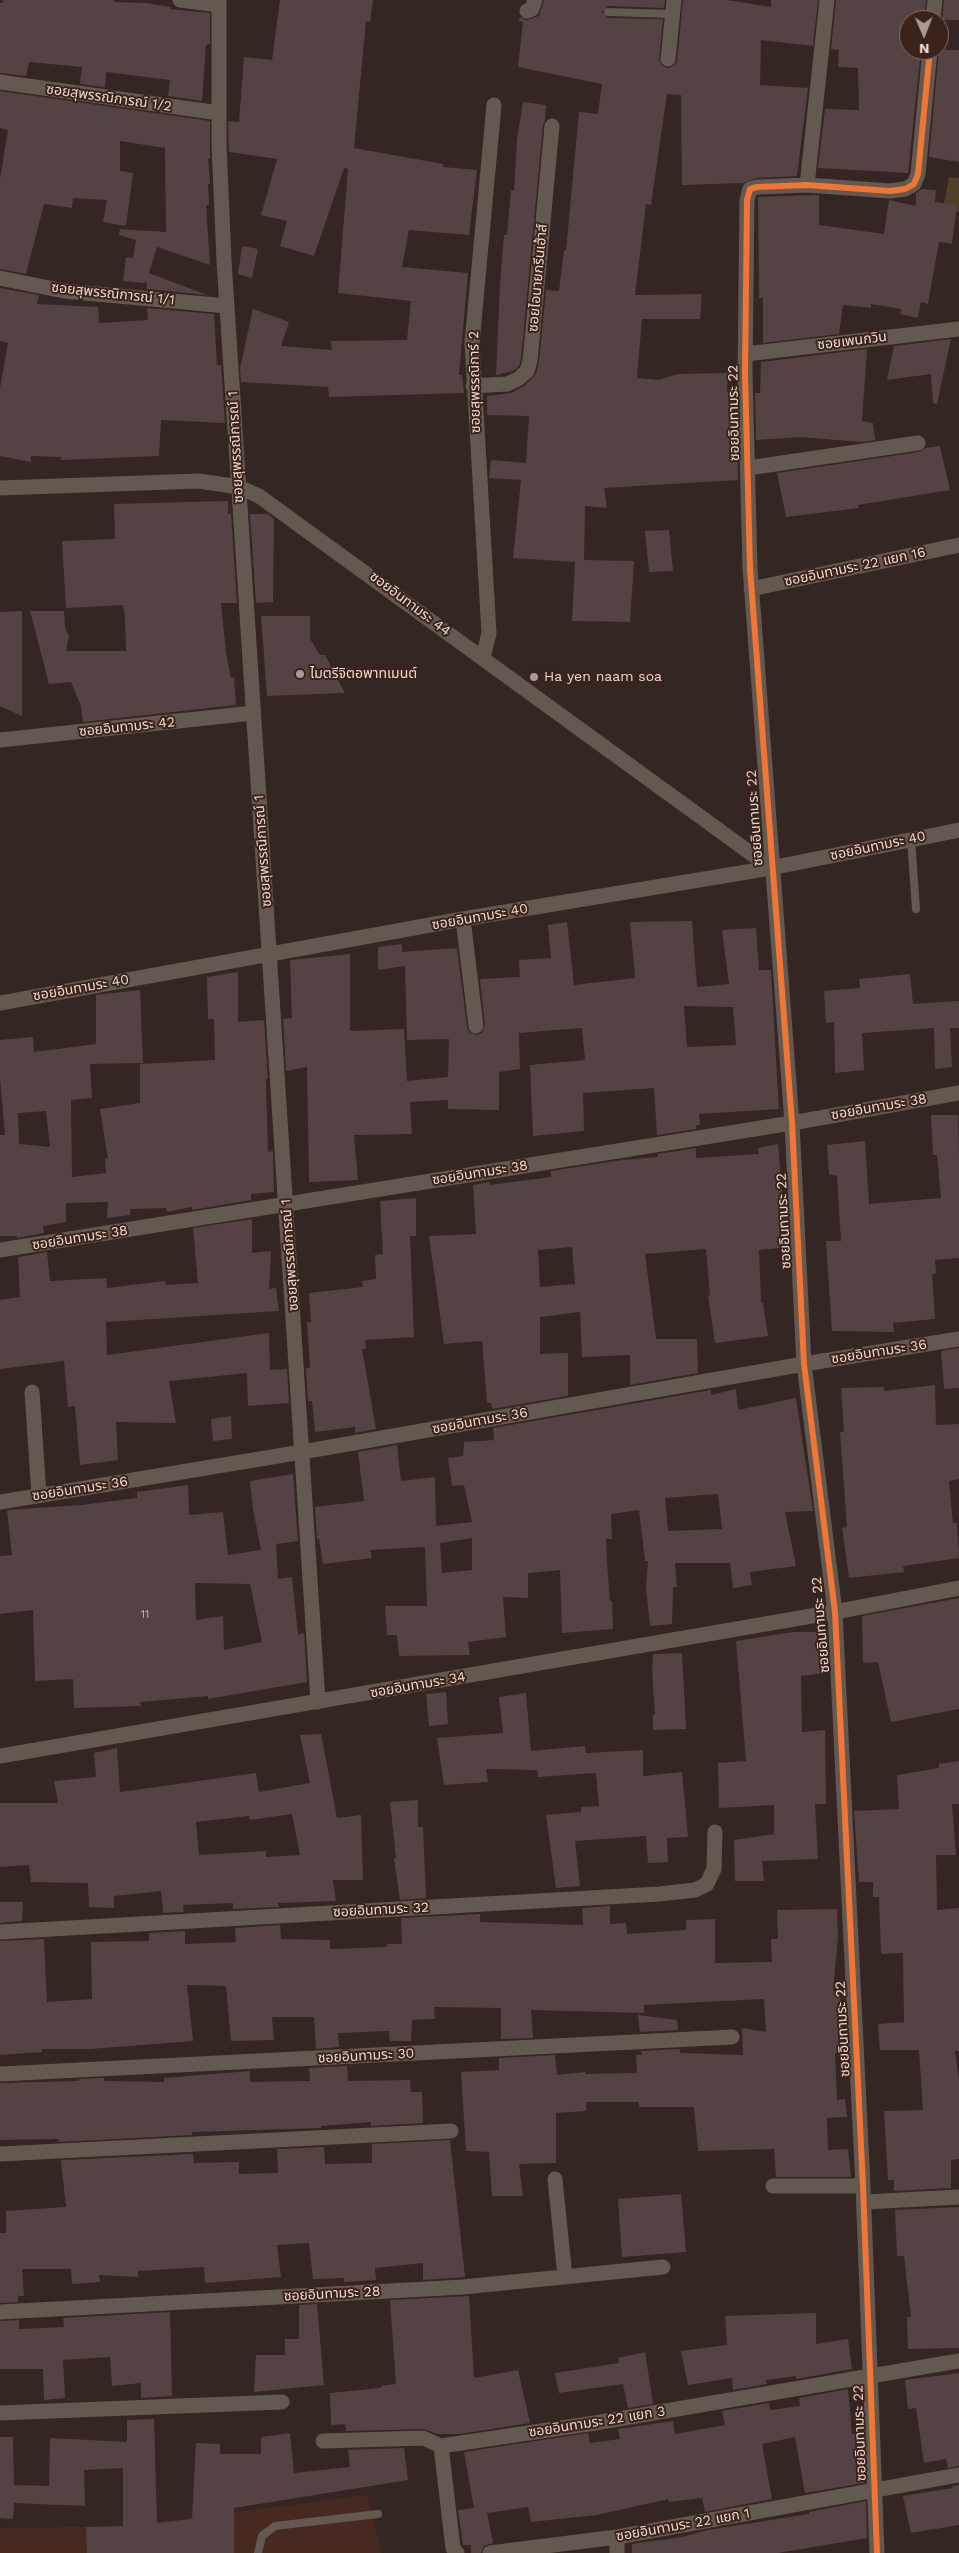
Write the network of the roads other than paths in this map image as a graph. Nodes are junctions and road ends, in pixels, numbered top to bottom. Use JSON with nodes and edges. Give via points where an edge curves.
{"nodes":[{"id":1,"x":180,"y":0,"type":"edge"},
{"id":2,"x":828,"y":0,"type":"edge"},
{"id":3,"x":219,"y":3,"type":"edge"},
{"id":4,"x":673,"y":7,"type":"edge"},
{"id":5,"x":608,"y":12,"type":"dead end"},
{"id":6,"x":668,"y":59,"type":"dead end"},
{"id":7,"x":929,"y":60,"type":"edge"},
{"id":8,"x":0,"y":82,"type":"edge"},
{"id":9,"x":494,"y":105,"type":"dead end"},
{"id":10,"x":219,"y":113,"type":"junction"},
{"id":11,"x":552,"y":126,"type":"dead end"},
{"id":12,"x":806,"y":185,"type":"junction"},
{"id":13,"x":0,"y":278,"type":"edge"},
{"id":14,"x":227,"y":306,"type":"junction"},
{"id":15,"x":959,"y":329,"type":"edge"},
{"id":16,"x":746,"y":354,"type":"junction"},
{"id":17,"x":473,"y":386,"type":"junction"},
{"id":18,"x":918,"y":443,"type":"dead end"},
{"id":19,"x":748,"y":468,"type":"junction"},
{"id":20,"x":239,"y":487,"type":"junction"},
{"id":21,"x":0,"y":488,"type":"edge"},
{"id":22,"x":959,"y":546,"type":"edge"},
{"id":23,"x":751,"y":589,"type":"junction"},
{"id":24,"x":483,"y":658,"type":"junction"},
{"id":25,"x":253,"y":713,"type":"junction"},
{"id":26,"x":0,"y":740,"type":"edge"},
{"id":27,"x":959,"y":830,"type":"edge"},
{"id":28,"x":911,"y":839,"type":"junction"},
{"id":29,"x":771,"y":868,"type":"junction"},
{"id":30,"x":916,"y":909,"type":"dead end"},
{"id":31,"x":463,"y":920,"type":"junction"},
{"id":32,"x":270,"y":954,"type":"junction"},
{"id":33,"x":0,"y":1002,"type":"edge"},
{"id":34,"x":476,"y":1026,"type":"dead end"},
{"id":35,"x":959,"y":1093,"type":"edge"},
{"id":36,"x":792,"y":1123,"type":"junction"},
{"id":37,"x":286,"y":1204,"type":"junction"},
{"id":38,"x":0,"y":1250,"type":"edge"},
{"id":39,"x":959,"y":1339,"type":"edge"},
{"id":40,"x":804,"y":1364,"type":"junction"},
{"id":41,"x":32,"y":1392,"type":"dead end"},
{"id":42,"x":302,"y":1452,"type":"junction"},
{"id":43,"x":39,"y":1496,"type":"junction"},
{"id":44,"x":0,"y":1502,"type":"edge"},
{"id":45,"x":959,"y":1588,"type":"edge"},
{"id":46,"x":835,"y":1612,"type":"junction"},
{"id":47,"x":318,"y":1702,"type":"junction"},
{"id":48,"x":0,"y":1756,"type":"edge"},
{"id":49,"x":715,"y":1832,"type":"dead end"},
{"id":50,"x":0,"y":1932,"type":"edge"},
{"id":51,"x":732,"y":2037,"type":"dead end"},
{"id":52,"x":0,"y":2074,"type":"edge"},
{"id":53,"x":451,"y":2131,"type":"dead end"},
{"id":54,"x":0,"y":2154,"type":"edge"},
{"id":55,"x":555,"y":2179,"type":"dead end"},
{"id":56,"x":773,"y":2186,"type":"dead end"},
{"id":57,"x":863,"y":2186,"type":"junction"},
{"id":58,"x":959,"y":2197,"type":"edge"},
{"id":59,"x":864,"y":2202,"type":"junction"},
{"id":60,"x":663,"y":2267,"type":"dead end"},
{"id":61,"x":565,"y":2276,"type":"junction"},
{"id":62,"x":0,"y":2312,"type":"edge"},
{"id":63,"x":959,"y":2361,"type":"edge"},
{"id":64,"x":871,"y":2376,"type":"junction"},
{"id":65,"x":282,"y":2402,"type":"dead end"},
{"id":66,"x":0,"y":2413,"type":"edge"},
{"id":67,"x":323,"y":2441,"type":"dead end"},
{"id":68,"x":441,"y":2446,"type":"junction"},
{"id":69,"x":959,"y":2475,"type":"edge"},
{"id":70,"x":875,"y":2491,"type":"junction"},
{"id":71,"x":378,"y":2514,"type":"dead end"},
{"id":72,"x":617,"y":2536,"type":"junction"},
{"id":73,"x":258,"y":2553,"type":"edge"},
{"id":74,"x":457,"y":2553,"type":"edge"},
{"id":75,"x":490,"y":2553,"type":"edge"},
{"id":76,"x":617,"y":2553,"type":"edge"},
{"id":77,"x":878,"y":2553,"type":"edge"}],
"edges":[{"from":1,"to":3,"type":"street"},
{"from":2,"to":12,"type":"street"},
{"from":3,"to":10,"type":"street","name":"ซอยสุพรรณิการณ์ 1"},
{"from":4,"to":5,"type":"lane"},
{"from":4,"to":6,"type":"street"},
{"from":7,"to":12,"type":"street","name":"ซอยอินทามระ 22","via":[[918,174],[914,184],[906,189],[890,191]]},
{"from":8,"to":10,"type":"street","name":"ซอยสุพรรณิการณ์ 1/2"},
{"from":9,"to":17,"type":"street","name":"ซอยสุพรรณิการ์ 2","via":[[472,343]]},
{"from":10,"to":14,"type":"street","name":"ซอยสุพรรณิการณ์ 1"},
{"from":11,"to":17,"type":"street","name":"ซอยไอนายกรีนเฮ้าส์","via":[[530,361],[526,371],[510,382]]},
{"from":12,"to":16,"type":"street","name":"ซอยอินทามระ 22","via":[[757,186],[748,193]]},
{"from":13,"to":14,"type":"street","name":"ซอยสุพรรณิการณ์ 1/1","via":[[64,291]]},
{"from":14,"to":20,"type":"street","name":"ซอยสุพรรณิการณ์ 1"},
{"from":15,"to":16,"type":"street","name":"ซอยเพนกวิน"},
{"from":16,"to":19,"type":"street","name":"ซอยอินทามระ 22"},
{"from":17,"to":24,"type":"street","name":"ซอยสุพรรณิการ์ 2","via":[[488,633]]},
{"from":18,"to":19,"type":"street"},
{"from":19,"to":23,"type":"street","name":"ซอยอินทามระ 22"},
{"from":20,"to":21,"type":"street","name":"ซอยอินทามระ 44","via":[[199,481]]},
{"from":20,"to":24,"type":"street","name":"ซอยอินทามระ 44","via":[[274,506]]},
{"from":20,"to":25,"type":"street","name":"ซอยสุพรรณิการณ์ 1"},
{"from":22,"to":23,"type":"street","name":"ซอยอินทามระ 22 แยก 16"},
{"from":23,"to":29,"type":"street","name":"ซอยอินทามระ 22"},
{"from":24,"to":29,"type":"street","name":"ซอยอินทามระ 44"},
{"from":25,"to":26,"type":"street","name":"ซอยอินทามระ 42"},
{"from":25,"to":32,"type":"street","name":"ซอยสุพรรณิการณ์ 1"},
{"from":27,"to":28,"type":"street","name":"ซอยอินทามระ 40"},
{"from":28,"to":29,"type":"street","name":"ซอยอินทามระ 40"},
{"from":28,"to":30,"type":"lane"},
{"from":29,"to":31,"type":"street","name":"ซอยอินทามระ 40"},
{"from":29,"to":36,"type":"street","name":"ซอยอินทามระ 22"},
{"from":31,"to":32,"type":"street","name":"ซอยอินทามระ 40"},
{"from":31,"to":34,"type":"street"},
{"from":32,"to":33,"type":"street","name":"ซอยอินทามระ 40"},
{"from":32,"to":37,"type":"street","name":"ซอยสุพรรณิการณ์ 1"},
{"from":35,"to":36,"type":"street","name":"ซอยอินทามระ 38"},
{"from":36,"to":37,"type":"street","name":"ซอยอินทามระ 38"},
{"from":36,"to":40,"type":"street","name":"ซอยอินทามระ 22"},
{"from":37,"to":38,"type":"street","name":"ซอยอินทามระ 38"},
{"from":37,"to":42,"type":"street","name":"ซอยสุพรรณิการณ์ 1"},
{"from":39,"to":40,"type":"street","name":"ซอยอินทามระ 36"},
{"from":40,"to":42,"type":"street","name":"ซอยอินทามระ 36"},
{"from":40,"to":46,"type":"street","name":"ซอยอินทามระ 22"},
{"from":41,"to":43,"type":"street"},
{"from":42,"to":43,"type":"street","name":"ซอยอินทามระ 36"},
{"from":42,"to":47,"type":"street","name":"ซอยสุพรรณิการณ์ 1"},
{"from":43,"to":44,"type":"street","name":"ซอยอินทามระ 36"},
{"from":45,"to":46,"type":"street","name":"ซอยอินทามระ 34"},
{"from":46,"to":47,"type":"street","name":"ซอยอินทามระ 34"},
{"from":46,"to":57,"type":"street","name":"ซอยอินทามระ 22"},
{"from":47,"to":48,"type":"street","name":"ซอยอินทามระ 34"},
{"from":49,"to":50,"type":"street","name":"ซอยอินทามระ 32","via":[[714,1869],[707,1884],[694,1890]]},
{"from":51,"to":52,"type":"street","name":"ซอยอินทามระ 30"},
{"from":53,"to":54,"type":"street"},
{"from":55,"to":61,"type":"street"},
{"from":56,"to":57,"type":"street"},
{"from":57,"to":59,"type":"street","name":"ซอยอินทามระ 22"},
{"from":58,"to":59,"type":"street"},
{"from":59,"to":64,"type":"street","name":"ซอยอินทามระ 22"},
{"from":60,"to":61,"type":"street","name":"ซอยอินทามระ 28"},
{"from":61,"to":62,"type":"street","name":"ซอยอินทามระ 28","via":[[453,2287]]},
{"from":63,"to":64,"type":"street","name":"ซอยอินทามระ 22 แยก 3"},
{"from":64,"to":68,"type":"street","name":"ซอยอินทามระ 22 แยก 3"},
{"from":64,"to":70,"type":"street","name":"ซอยอินทามระ 22"},
{"from":65,"to":66,"type":"street"},
{"from":67,"to":68,"type":"street","name":"ซอยอินทามระ 22 แยก 3","via":[[423,2438]]},
{"from":68,"to":74,"type":"street"},
{"from":69,"to":70,"type":"street","name":"ซอยอินทามระ 22 แยก 1"},
{"from":70,"to":72,"type":"street","name":"ซอยอินทามระ 22 แยก 1"},
{"from":70,"to":77,"type":"street","name":"ซอยอินทามระ 22"},
{"from":71,"to":73,"type":"lane","via":[[275,2526],[262,2536]]},
{"from":72,"to":75,"type":"street","name":"ซอยอินทามระ 22 แยก 1"},
{"from":72,"to":76,"type":"street"}]}
